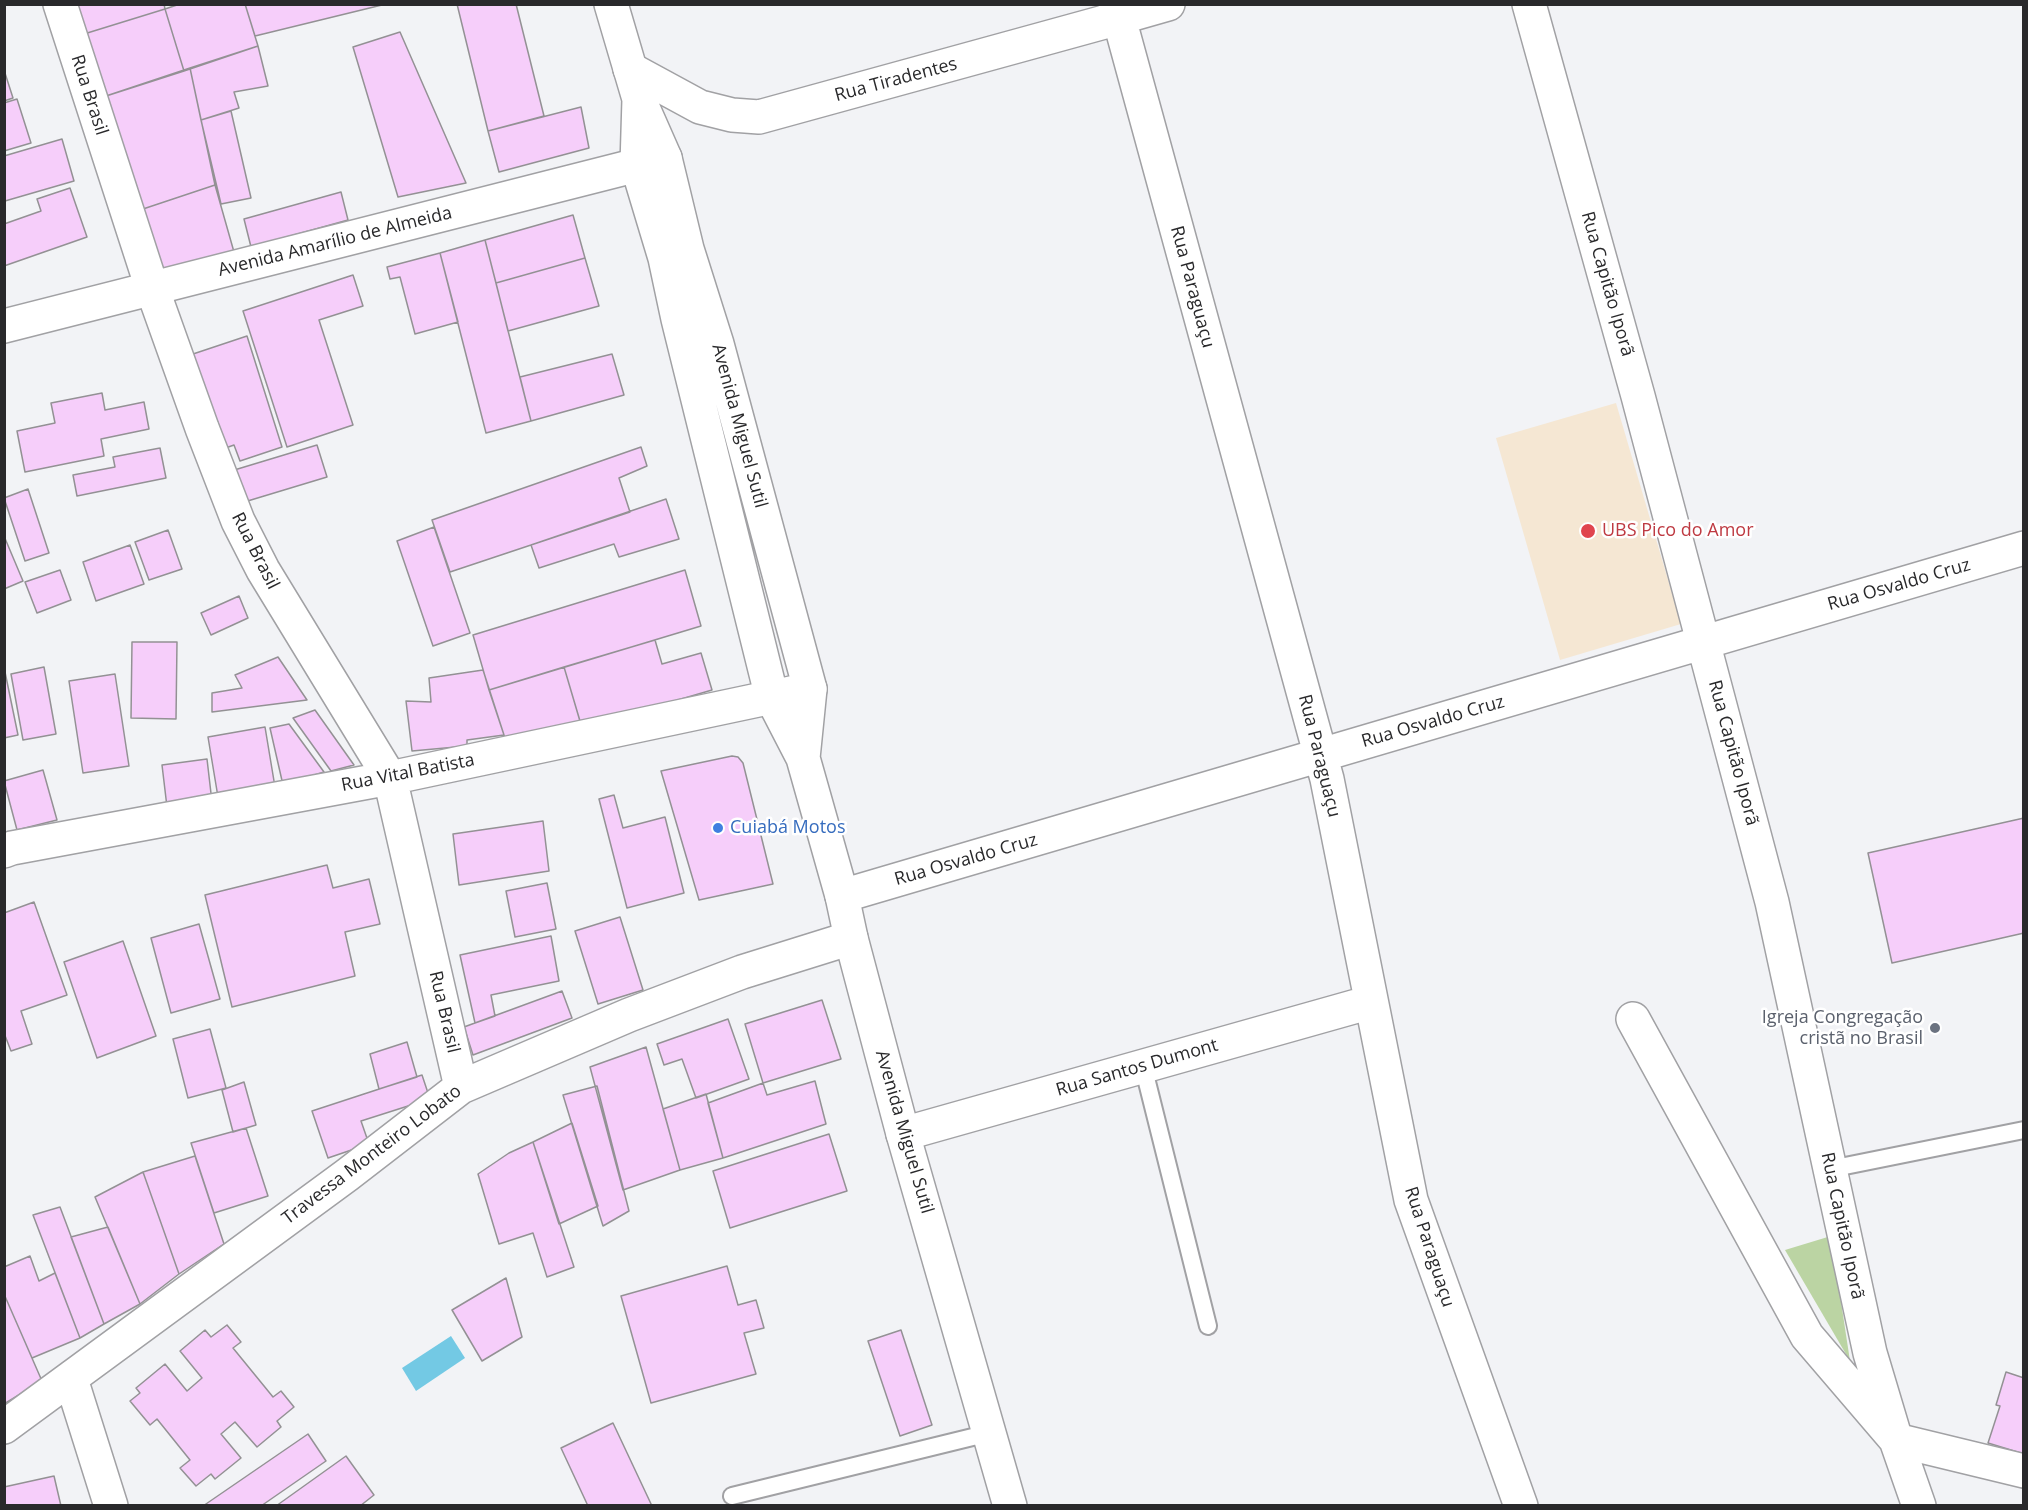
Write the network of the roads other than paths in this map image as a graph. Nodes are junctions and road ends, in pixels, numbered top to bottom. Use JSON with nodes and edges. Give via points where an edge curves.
{"nodes":[{"id":1,"x":60,"y":4,"type":"edge"},
{"id":2,"x":611,"y":4,"type":"edge"},
{"id":3,"x":1168,"y":4,"type":"edge"},
{"id":4,"x":1529,"y":4,"type":"edge"},
{"id":5,"x":1117,"y":11,"type":"edge"},
{"id":6,"x":635,"y":84,"type":"junction"},
{"id":7,"x":651,"y":162,"type":"junction"},
{"id":8,"x":152,"y":288,"type":"junction"},
{"id":9,"x":4,"y":326,"type":"edge"},
{"id":10,"x":2024,"y":548,"type":"edge"},
{"id":11,"x":1703,"y":643,"type":"junction"},
{"id":12,"x":810,"y":689,"type":"junction"},
{"id":13,"x":772,"y":698,"type":"junction"},
{"id":14,"x":1320,"y":756,"type":"junction"},
{"id":15,"x":803,"y":758,"type":"junction"},
{"id":16,"x":390,"y":778,"type":"junction"},
{"id":17,"x":4,"y":851,"type":"edge"},
{"id":18,"x":842,"y":896,"type":"junction"},
{"id":19,"x":851,"y":938,"type":"junction"},
{"id":20,"x":1371,"y":1002,"type":"junction"},
{"id":21,"x":1633,"y":1019,"type":"dead end"},
{"id":22,"x":1143,"y":1066,"type":"junction"},
{"id":23,"x":461,"y":1087,"type":"junction"},
{"id":24,"x":2024,"y":1130,"type":"edge"},
{"id":25,"x":903,"y":1134,"type":"junction"},
{"id":26,"x":1830,"y":1169,"type":"junction"},
{"id":27,"x":1208,"y":1326,"type":"dead end"},
{"id":28,"x":71,"y":1379,"type":"junction"},
{"id":29,"x":4,"y":1427,"type":"edge"},
{"id":30,"x":989,"y":1433,"type":"junction"},
{"id":31,"x":1896,"y":1440,"type":"junction"},
{"id":32,"x":2024,"y":1471,"type":"edge"},
{"id":33,"x":732,"y":1496,"type":"dead end"},
{"id":34,"x":111,"y":1506,"type":"edge"},
{"id":35,"x":1010,"y":1506,"type":"edge"},
{"id":36,"x":1521,"y":1506,"type":"edge"},
{"id":37,"x":1919,"y":1506,"type":"edge"}],
"edges":[{"from":1,"to":8,"type":"street","name":"Rua Brasil"},
{"from":2,"to":6,"type":"street","name":"Avenida Miguel Sutil"},
{"from":3,"to":5,"type":"street","name":"Rua Tiradentes"},
{"from":4,"to":11,"type":"street","name":"Rua Capitão Iporã"},
{"from":5,"to":6,"type":"street","name":"Rua Tiradentes","via":[[759,117],[700,107]]},
{"from":5,"to":14,"type":"street","name":"Rua Paraguaçu"},
{"from":6,"to":7,"type":"street","name":"Avenida Miguel Sutil"},
{"from":7,"to":8,"type":"street","name":"Avenida Amarílio de Almeida"},
{"from":7,"to":12,"type":"street","name":"Avenida Miguel Sutil","via":[[687,249],[717,344]]},
{"from":7,"to":13,"type":"street","name":"Avenida Miguel Sutil","via":[[678,319]]},
{"from":8,"to":9,"type":"street","name":"Avenida Amarílio de Almeida"},
{"from":8,"to":16,"type":"street","name":"Rua Brasil","via":[[238,521],[263,570]]},
{"from":10,"to":11,"type":"street","name":"Rua Osvaldo Cruz"},
{"from":11,"to":14,"type":"street","name":"Rua Osvaldo Cruz"},
{"from":11,"to":26,"type":"street","name":"Rua Capitão Iporã","via":[[1772,902]]},
{"from":12,"to":13,"type":"street","name":"Rua Vital Batista"},
{"from":12,"to":15,"type":"street","name":"Avenida Miguel Sutil"},
{"from":13,"to":15,"type":"street","name":"Avenida Miguel Sutil"},
{"from":13,"to":16,"type":"street","name":"Rua Vital Batista"},
{"from":14,"to":18,"type":"street","name":"Rua Osvaldo Cruz"},
{"from":14,"to":20,"type":"street","name":"Rua Paraguaçu"},
{"from":15,"to":18,"type":"street","name":"Avenida Miguel Sutil"},
{"from":16,"to":17,"type":"street","name":"Rua Vital Batista"},
{"from":16,"to":23,"type":"street","name":"Rua Brasil"},
{"from":18,"to":19,"type":"street","name":"Avenida Miguel Sutil"},
{"from":19,"to":23,"type":"street","name":"Travessa Monteiro Lobato","via":[[721,979]]},
{"from":19,"to":25,"type":"street","name":"Avenida Miguel Sutil"},
{"from":20,"to":22,"type":"street","name":"Rua Santos Dumont"},
{"from":20,"to":36,"type":"street","name":"Rua Paraguaçu","via":[[1411,1200]]},
{"from":21,"to":31,"type":"street","via":[[1807,1336]]},
{"from":22,"to":25,"type":"street","name":"Rua Santos Dumont"},
{"from":22,"to":27,"type":"lane"},
{"from":23,"to":28,"type":"street","name":"Travessa Monteiro Lobato"},
{"from":24,"to":26,"type":"lane"},
{"from":25,"to":30,"type":"street","name":"Avenida Miguel Sutil"},
{"from":26,"to":31,"type":"street","name":"Rua Capitão Iporã","via":[[1870,1353]]},
{"from":28,"to":29,"type":"street","name":"Travessa Monteiro Lobato"},
{"from":28,"to":34,"type":"street"},
{"from":30,"to":33,"type":"lane"},
{"from":30,"to":35,"type":"street","name":"Avenida Miguel Sutil"},
{"from":31,"to":32,"type":"street"},
{"from":31,"to":37,"type":"street","name":"Rua Capitão Iporã"}]}
